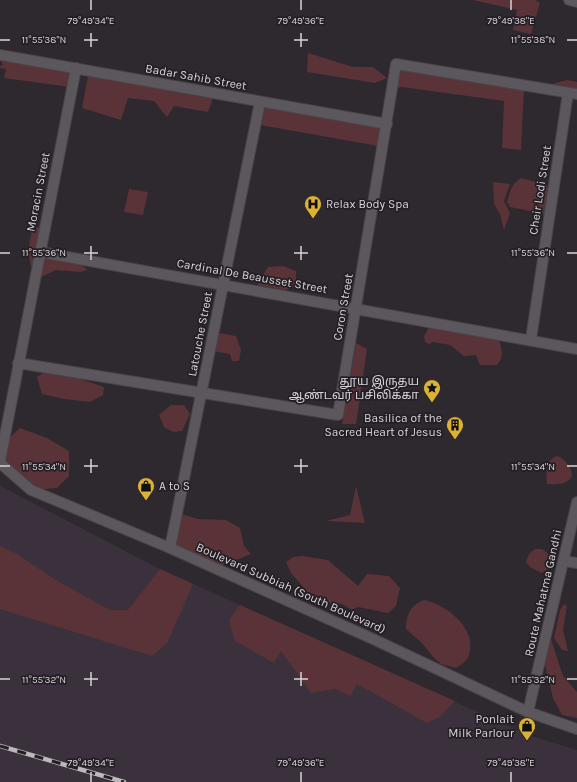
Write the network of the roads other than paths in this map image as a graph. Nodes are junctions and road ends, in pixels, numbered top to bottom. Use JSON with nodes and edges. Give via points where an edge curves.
{"nodes":[{"id":1,"x":569,"y":0,"type":"edge"},
{"id":2,"x":577,"y":2,"type":"edge"},
{"id":3,"x":0,"y":55,"type":"edge"},
{"id":4,"x":76,"y":68,"type":"junction"},
{"id":5,"x":573,"y":93,"type":"edge"},
{"id":6,"x":260,"y":102,"type":"junction"},
{"id":7,"x":387,"y":124,"type":"junction"},
{"id":8,"x":40,"y":252,"type":"junction"},
{"id":9,"x":223,"y":284,"type":"junction"},
{"id":10,"x":355,"y":309,"type":"junction"},
{"id":11,"x":531,"y":339,"type":"junction"},
{"id":12,"x":577,"y":349,"type":"edge"},
{"id":13,"x":18,"y":363,"type":"junction"},
{"id":14,"x":201,"y":393,"type":"junction"},
{"id":15,"x":0,"y":462,"type":"edge"},
{"id":16,"x":577,"y":502,"type":"edge"},
{"id":17,"x":170,"y":548,"type":"junction"},
{"id":18,"x":564,"y":561,"type":"junction"},
{"id":19,"x":577,"y":563,"type":"edge"},
{"id":20,"x":528,"y":712,"type":"junction"},
{"id":21,"x":577,"y":729,"type":"edge"}],
"edges":[{"from":1,"to":2,"type":"street"},
{"from":3,"to":4,"type":"street","name":"Badar Sahib Street"},
{"from":4,"to":6,"type":"street","name":"Badar Sahib Street"},
{"from":4,"to":8,"type":"street","name":"Moracin Street"},
{"from":5,"to":7,"type":"street","name":"Coron Street","via":[[396,64]]},
{"from":5,"to":11,"type":"street","name":"Cheir Lodi Street"},
{"from":6,"to":7,"type":"street","name":"Badar Sahib Street"},
{"from":6,"to":9,"type":"street","name":"Latouche Street"},
{"from":7,"to":10,"type":"street","name":"Coron Street"},
{"from":8,"to":9,"type":"street","name":"Cardinal De Beausset Street"},
{"from":8,"to":13,"type":"street","name":"Moracin Street"},
{"from":9,"to":10,"type":"street","name":"Cardinal De Beausset Street"},
{"from":9,"to":14,"type":"street","name":"Latouche Street"},
{"from":10,"to":11,"type":"street","name":"Cardinal De Beausset Street"},
{"from":10,"to":14,"type":"street","name":"Coron Street","via":[[338,415]]},
{"from":11,"to":12,"type":"street","name":"Cardinal De Beausset Street"},
{"from":13,"to":14,"type":"street","name":"Coron Street"},
{"from":13,"to":15,"type":"street","name":"Moracin Street"},
{"from":14,"to":17,"type":"street","name":"Latouche Street"},
{"from":15,"to":17,"type":"street","name":"Boulevard Subbiah (South Boulevard)","via":[[31,490]]},
{"from":16,"to":18,"type":"street","name":"Route Mahatma Gandhi"},
{"from":17,"to":20,"type":"street","name":"Boulevard Subbiah (South Boulevard)"},
{"from":18,"to":19,"type":"street"},
{"from":18,"to":20,"type":"street","name":"Route Mahatma Gandhi"},
{"from":20,"to":21,"type":"street","name":"Boulevard Subbiah (South Boulevard)"}]}
